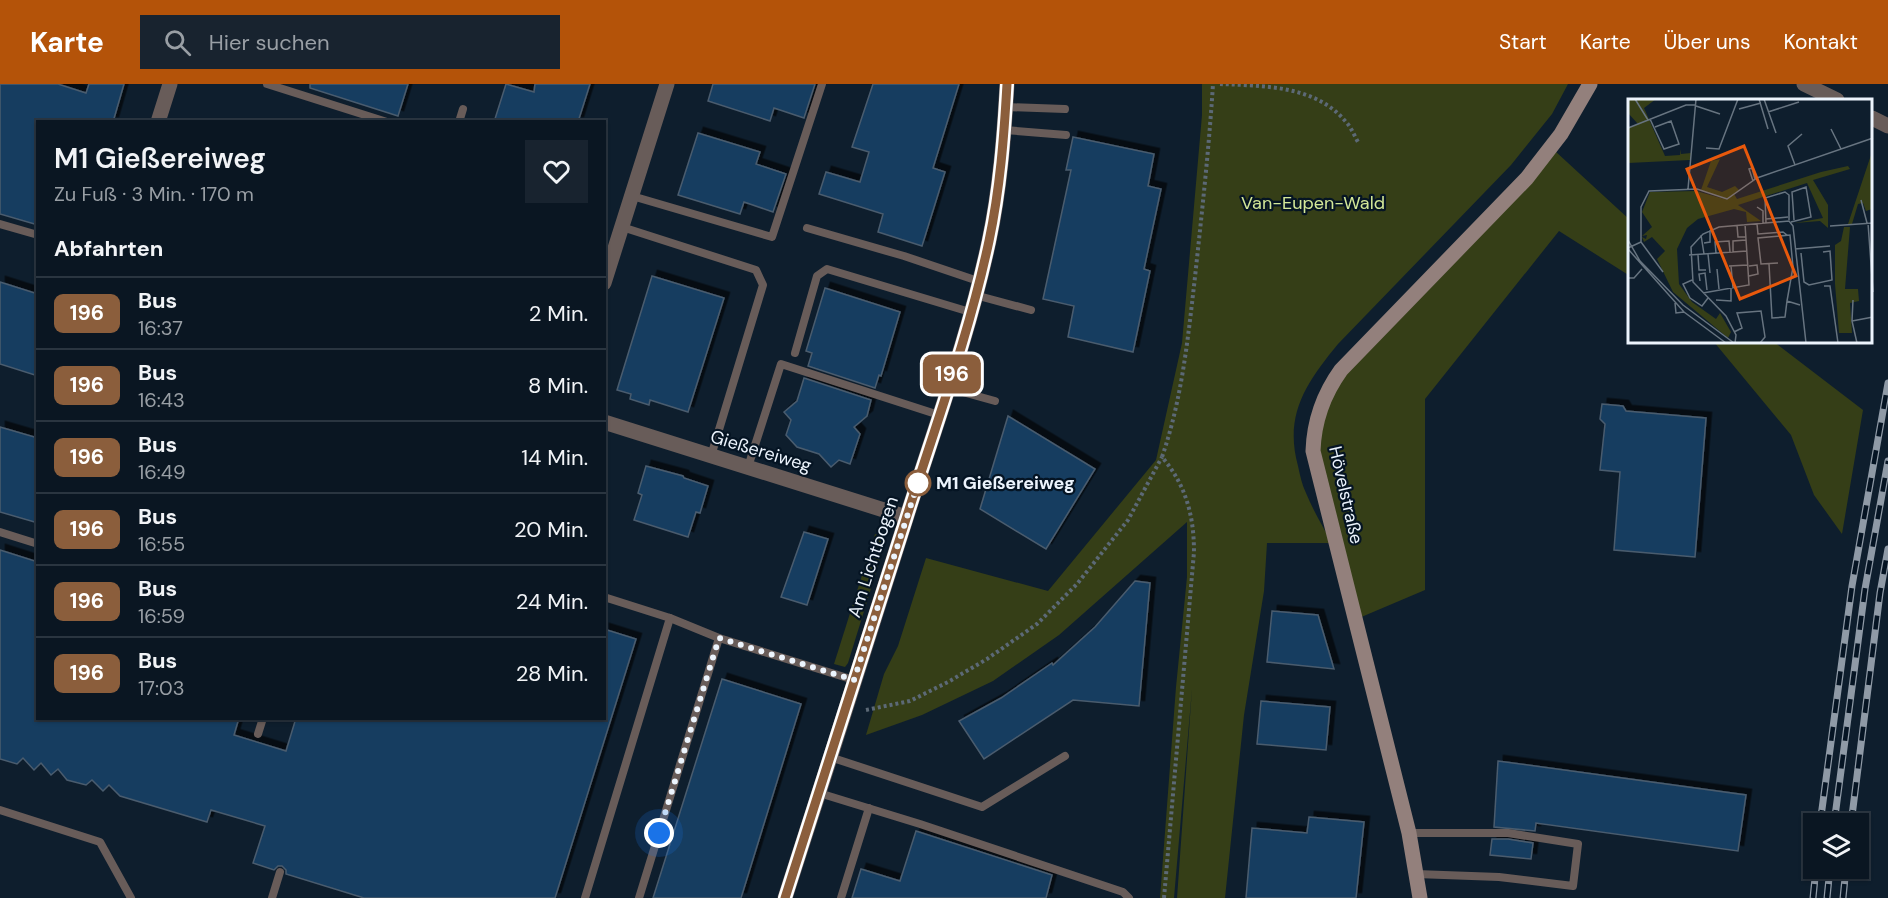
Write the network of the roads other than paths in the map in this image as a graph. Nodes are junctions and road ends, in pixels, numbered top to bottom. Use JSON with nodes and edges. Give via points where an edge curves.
{"nodes":[{"id":1,"x":170,"y":84,"type":"edge"},
{"id":2,"x":267,"y":84,"type":"edge"},
{"id":3,"x":667,"y":84,"type":"edge"},
{"id":4,"x":822,"y":84,"type":"edge"},
{"id":5,"x":1007,"y":84,"type":"edge"},
{"id":6,"x":1590,"y":84,"type":"edge"},
{"id":7,"x":1804,"y":84,"type":"edge"},
{"id":8,"x":1835,"y":99,"type":"edge"},
{"id":9,"x":1006,"y":107,"type":"junction"},
{"id":10,"x":463,"y":109,"type":"dead end"},
{"id":11,"x":1065,"y":109,"type":"dead end"},
{"id":12,"x":1873,"y":118,"type":"edge"},
{"id":13,"x":159,"y":120,"type":"edge"},
{"id":14,"x":381,"y":120,"type":"edge"},
{"id":15,"x":460,"y":120,"type":"edge"},
{"id":16,"x":1888,"y":126,"type":"edge"},
{"id":17,"x":1005,"y":130,"type":"junction"},
{"id":18,"x":1066,"y":135,"type":"dead end"},
{"id":19,"x":632,"y":196,"type":"junction"},
{"id":20,"x":0,"y":224,"type":"edge"},
{"id":21,"x":622,"y":227,"type":"junction"},
{"id":22,"x":807,"y":228,"type":"dead end"},
{"id":23,"x":36,"y":235,"type":"edge"},
{"id":24,"x":606,"y":277,"type":"edge"},
{"id":25,"x":977,"y":288,"type":"junction"},
{"id":26,"x":1031,"y":310,"type":"dead end"},
{"id":27,"x":970,"y":312,"type":"junction"},
{"id":28,"x":795,"y":353,"type":"dead end"},
{"id":29,"x":948,"y":388,"type":"junction"},
{"id":30,"x":995,"y":401,"type":"dead end"},
{"id":31,"x":939,"y":414,"type":"junction"},
{"id":32,"x":606,"y":424,"type":"edge"},
{"id":33,"x":711,"y":456,"type":"junction"},
{"id":34,"x":748,"y":468,"type":"junction"},
{"id":35,"x":906,"y":517,"type":"junction"},
{"id":36,"x":0,"y":532,"type":"edge"},
{"id":37,"x":36,"y":543,"type":"edge"},
{"id":38,"x":606,"y":598,"type":"edge"},
{"id":39,"x":670,"y":618,"type":"junction"},
{"id":40,"x":719,"y":638,"type":"junction"},
{"id":41,"x":854,"y":680,"type":"junction"},
{"id":42,"x":262,"y":720,"type":"edge"},
{"id":43,"x":258,"y":734,"type":"dead end"},
{"id":44,"x":1065,"y":756,"type":"dead end"},
{"id":45,"x":830,"y":757,"type":"junction"},
{"id":46,"x":819,"y":793,"type":"junction"},
{"id":47,"x":868,"y":808,"type":"junction"},
{"id":48,"x":0,"y":810,"type":"edge"},
{"id":49,"x":1408,"y":833,"type":"junction"},
{"id":50,"x":280,"y":872,"type":"dead end"},
{"id":51,"x":1416,"y":874,"type":"junction"},
{"id":52,"x":131,"y":898,"type":"edge"},
{"id":53,"x":272,"y":898,"type":"edge"},
{"id":54,"x":585,"y":898,"type":"edge"},
{"id":55,"x":639,"y":898,"type":"edge"},
{"id":56,"x":785,"y":898,"type":"edge"},
{"id":57,"x":841,"y":898,"type":"edge"},
{"id":58,"x":1128,"y":898,"type":"edge"},
{"id":59,"x":1419,"y":898,"type":"edge"}],
"edges":[{"from":1,"to":13,"type":"street"},
{"from":2,"to":14,"type":"lane"},
{"from":3,"to":19,"type":"street"},
{"from":4,"to":19,"type":"lane","via":[[772,237]]},
{"from":5,"to":9,"type":"street","name":"Am Lichtbogen"},
{"from":6,"to":49,"type":"main road","name":"Hövelstraße","via":[[1562,134],[1527,178],[1341,370],[1323,397],[1316,421],[1314,451]]},
{"from":7,"to":8,"type":"street"},
{"from":9,"to":11,"type":"lane"},
{"from":9,"to":17,"type":"street","name":"Am Lichtbogen"},
{"from":10,"to":15,"type":"lane"},
{"from":12,"to":16,"type":"street"},
{"from":17,"to":18,"type":"lane"},
{"from":17,"to":25,"type":"street","name":"Am Lichtbogen"},
{"from":19,"to":21,"type":"street"},
{"from":20,"to":23,"type":"lane"},
{"from":21,"to":24,"type":"street"},
{"from":21,"to":33,"type":"lane","via":[[756,270],[763,285]]},
{"from":22,"to":25,"type":"lane","via":[[904,256]]},
{"from":25,"to":26,"type":"lane"},
{"from":25,"to":27,"type":"street","name":"Am Lichtbogen"},
{"from":27,"to":28,"type":"lane","via":[[827,269],[817,276]]},
{"from":27,"to":29,"type":"street","name":"Am Lichtbogen"},
{"from":29,"to":30,"type":"lane"},
{"from":29,"to":31,"type":"street","name":"Am Lichtbogen"},
{"from":31,"to":34,"type":"lane","via":[[781,363]]},
{"from":31,"to":35,"type":"street","name":"Am Lichtbogen"},
{"from":32,"to":33,"type":"street","name":"Gießereiweg"},
{"from":33,"to":34,"type":"street","name":"Gießereiweg"},
{"from":34,"to":35,"type":"street","name":"Gießereiweg"},
{"from":35,"to":41,"type":"street","name":"Am Lichtbogen"},
{"from":36,"to":37,"type":"lane"},
{"from":38,"to":39,"type":"lane"},
{"from":39,"to":40,"type":"lane"},
{"from":39,"to":54,"type":"lane"},
{"from":40,"to":41,"type":"lane"},
{"from":40,"to":55,"type":"lane"},
{"from":41,"to":45,"type":"street","name":"Am Lichtbogen"},
{"from":42,"to":43,"type":"lane"},
{"from":44,"to":45,"type":"lane","via":[[982,807]]},
{"from":45,"to":46,"type":"street","name":"Am Lichtbogen"},
{"from":46,"to":47,"type":"lane"},
{"from":46,"to":56,"type":"street","name":"Am Lichtbogen"},
{"from":47,"to":57,"type":"lane"},
{"from":47,"to":58,"type":"lane","via":[[1123,892]]},
{"from":48,"to":52,"type":"lane","via":[[100,842]]},
{"from":49,"to":51,"type":"main road","name":"Hövelstraße"},
{"from":49,"to":51,"type":"lane","via":[[1508,832],[1578,844],[1573,886],[1498,876]]},
{"from":50,"to":53,"type":"lane"},
{"from":51,"to":59,"type":"main road","name":"Hövelstraße"}]}
